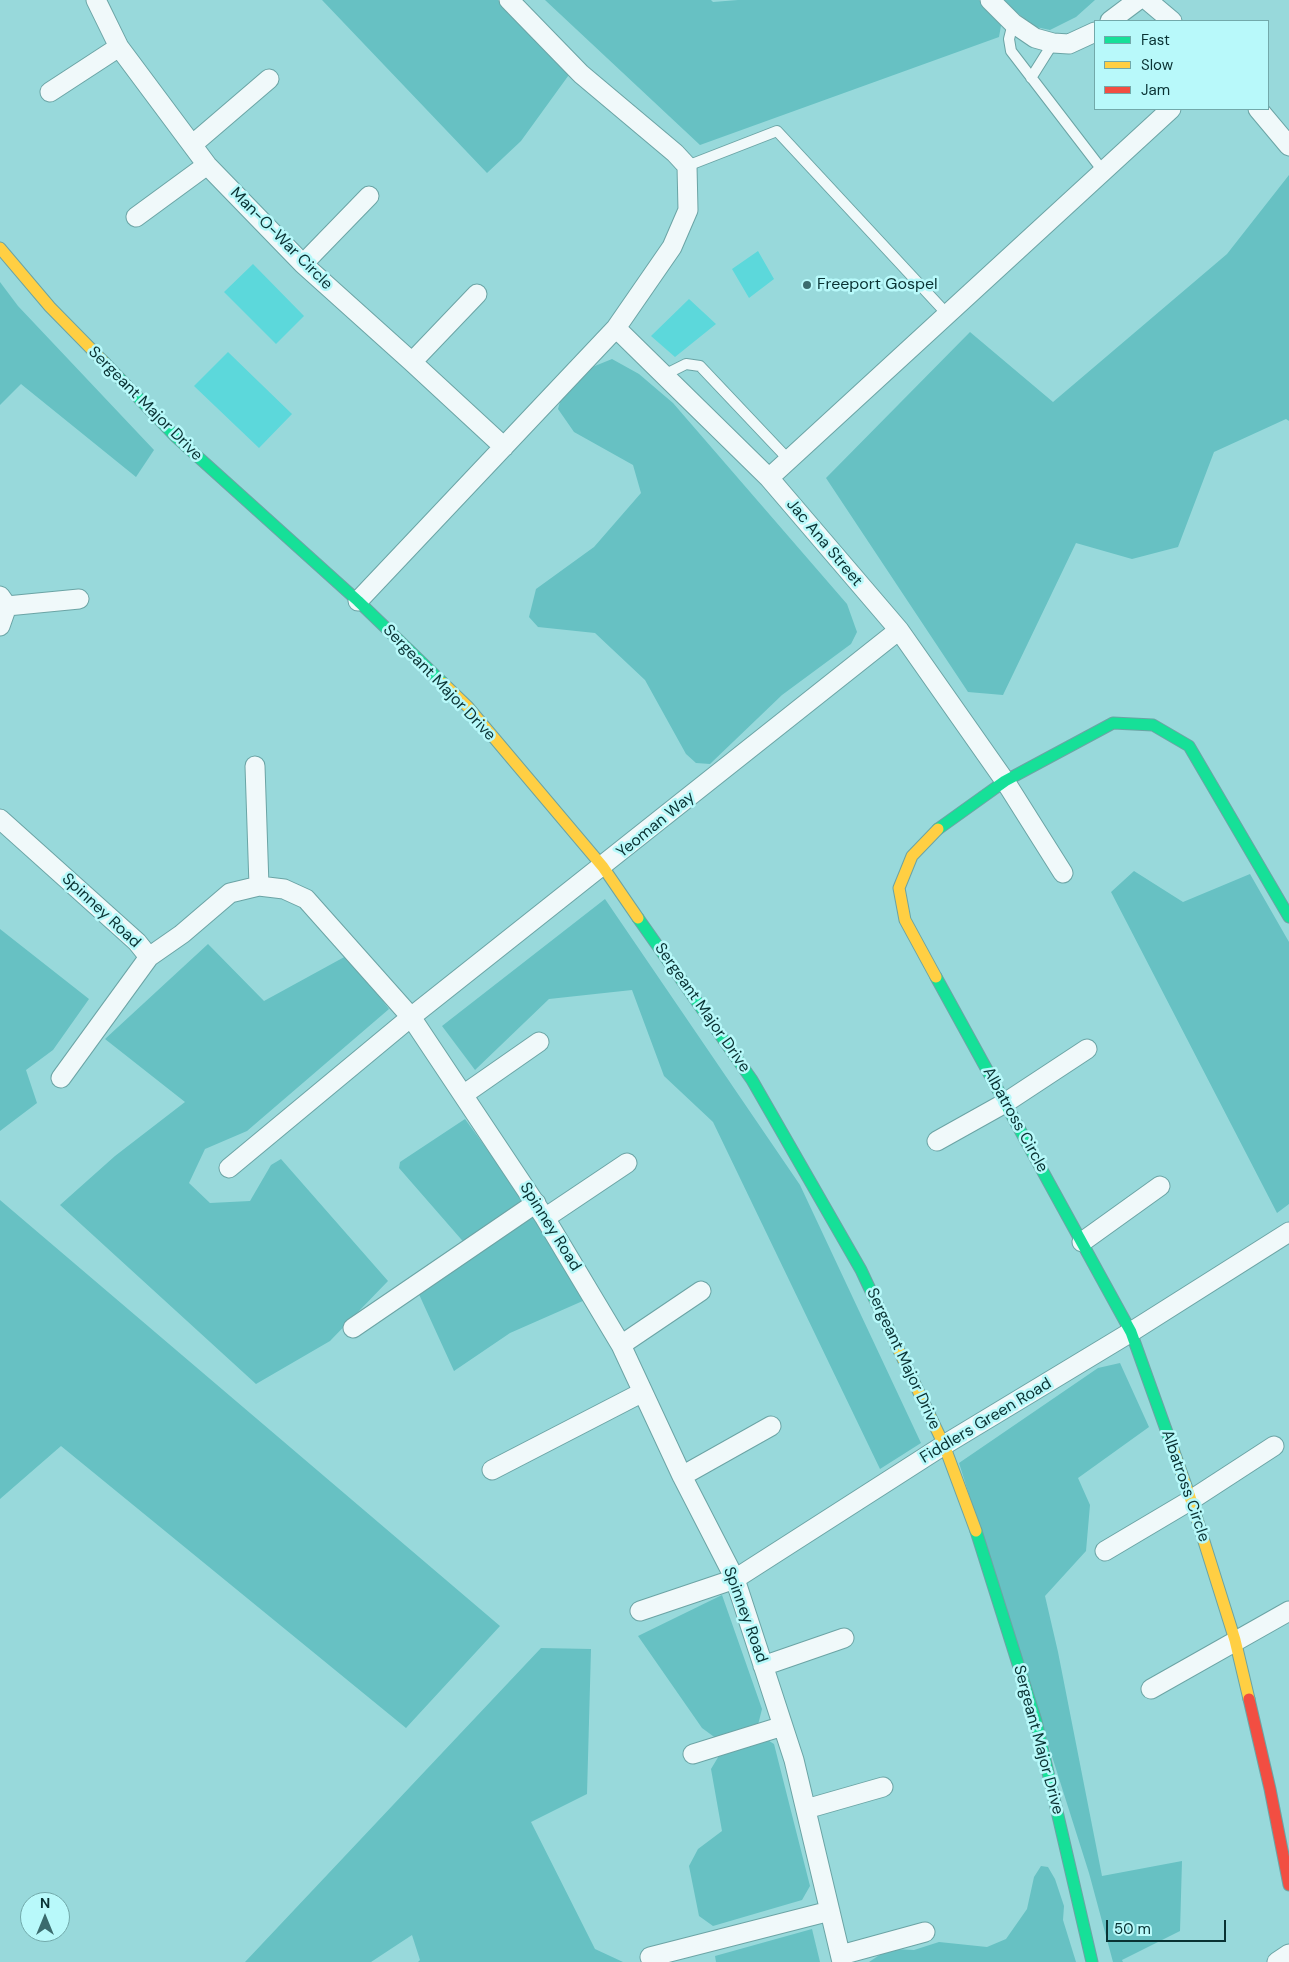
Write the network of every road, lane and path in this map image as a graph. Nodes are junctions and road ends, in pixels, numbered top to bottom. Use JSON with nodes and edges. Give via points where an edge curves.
{"nodes":[{"id":1,"x":96,"y":0,"type":"edge"},
{"id":2,"x":509,"y":0,"type":"edge"},
{"id":3,"x":990,"y":0,"type":"edge"},
{"id":4,"x":1138,"y":0,"type":"edge"},
{"id":5,"x":1148,"y":0,"type":"edge"},
{"id":6,"x":1111,"y":20,"type":"edge"},
{"id":7,"x":1171,"y":20,"type":"edge"},
{"id":8,"x":1013,"y":23,"type":"junction"},
{"id":9,"x":1094,"y":32,"type":"edge"},
{"id":10,"x":1053,"y":43,"type":"junction"},
{"id":11,"x":119,"y":48,"type":"junction"},
{"id":12,"x":1031,"y":78,"type":"junction"},
{"id":13,"x":268,"y":79,"type":"dead end"},
{"id":14,"x":50,"y":92,"type":"dead end"},
{"id":15,"x":1170,"y":110,"type":"edge"},
{"id":16,"x":1259,"y":110,"type":"edge"},
{"id":17,"x":192,"y":145,"type":"junction"},
{"id":18,"x":1289,"y":146,"type":"edge"},
{"id":19,"x":207,"y":165,"type":"junction"},
{"id":20,"x":687,"y":166,"type":"junction"},
{"id":21,"x":1103,"y":171,"type":"junction"},
{"id":22,"x":369,"y":196,"type":"dead end"},
{"id":23,"x":136,"y":217,"type":"dead end"},
{"id":24,"x":0,"y":248,"type":"edge"},
{"id":25,"x":303,"y":264,"type":"junction"},
{"id":26,"x":477,"y":294,"type":"dead end"},
{"id":27,"x":947,"y":314,"type":"junction"},
{"id":28,"x":616,"y":328,"type":"junction"},
{"id":29,"x":412,"y":362,"type":"junction"},
{"id":30,"x":664,"y":375,"type":"junction"},
{"id":31,"x":504,"y":447,"type":"junction"},
{"id":32,"x":788,"y":459,"type":"junction"},
{"id":33,"x":769,"y":478,"type":"junction"},
{"id":34,"x":79,"y":599,"type":"dead end"},
{"id":35,"x":4,"y":601,"type":"edge"},
{"id":36,"x":358,"y":601,"type":"junction"},
{"id":37,"x":0,"y":626,"type":"edge"},
{"id":38,"x":899,"y":630,"type":"junction"},
{"id":39,"x":255,"y":766,"type":"dead end"},
{"id":40,"x":1005,"y":781,"type":"junction"},
{"id":41,"x":0,"y":819,"type":"edge"},
{"id":42,"x":603,"y":866,"type":"junction"},
{"id":43,"x":1063,"y":874,"type":"dead end"},
{"id":44,"x":259,"y":886,"type":"junction"},
{"id":45,"x":1289,"y":917,"type":"edge"},
{"id":46,"x":149,"y":957,"type":"junction"},
{"id":47,"x":411,"y":1018,"type":"junction"},
{"id":48,"x":539,"y":1042,"type":"dead end"},
{"id":49,"x":1087,"y":1049,"type":"dead end"},
{"id":50,"x":61,"y":1078,"type":"dead end"},
{"id":51,"x":463,"y":1095,"type":"junction"},
{"id":52,"x":1005,"y":1103,"type":"junction"},
{"id":53,"x":937,"y":1141,"type":"dead end"},
{"id":54,"x":628,"y":1163,"type":"dead end"},
{"id":55,"x":229,"y":1168,"type":"dead end"},
{"id":56,"x":1160,"y":1186,"type":"dead end"},
{"id":57,"x":540,"y":1210,"type":"junction"},
{"id":58,"x":1289,"y":1232,"type":"edge"},
{"id":59,"x":1082,"y":1242,"type":"junction"},
{"id":60,"x":702,"y":1291,"type":"dead end"},
{"id":61,"x":353,"y":1328,"type":"dead end"},
{"id":62,"x":1131,"y":1332,"type":"junction"},
{"id":63,"x":621,"y":1345,"type":"junction"},
{"id":64,"x":643,"y":1392,"type":"junction"},
{"id":65,"x":771,"y":1426,"type":"dead end"},
{"id":66,"x":944,"y":1445,"type":"junction"},
{"id":67,"x":1274,"y":1446,"type":"dead end"},
{"id":68,"x":492,"y":1470,"type":"dead end"},
{"id":69,"x":682,"y":1476,"type":"junction"},
{"id":70,"x":1191,"y":1500,"type":"junction"},
{"id":71,"x":1105,"y":1551,"type":"dead end"},
{"id":72,"x":736,"y":1580,"type":"junction"},
{"id":73,"x":640,"y":1611,"type":"dead end"},
{"id":74,"x":1289,"y":1611,"type":"edge"},
{"id":75,"x":844,"y":1638,"type":"dead end"},
{"id":76,"x":1235,"y":1640,"type":"junction"},
{"id":77,"x":764,"y":1666,"type":"junction"},
{"id":78,"x":1151,"y":1689,"type":"dead end"},
{"id":79,"x":783,"y":1726,"type":"junction"},
{"id":80,"x":693,"y":1754,"type":"dead end"},
{"id":81,"x":882,"y":1787,"type":"dead end"},
{"id":82,"x":806,"y":1809,"type":"junction"},
{"id":83,"x":1289,"y":1885,"type":"edge"},
{"id":84,"x":830,"y":1911,"type":"junction"},
{"id":85,"x":925,"y":1932,"type":"dead end"},
{"id":86,"x":1289,"y":1954,"type":"edge"},
{"id":87,"x":650,"y":1957,"type":"dead end"},
{"id":88,"x":842,"y":1958,"type":"edge"},
{"id":89,"x":1092,"y":1962,"type":"edge"},
{"id":90,"x":1277,"y":1962,"type":"edge"}],
"edges":[{"from":1,"to":11,"type":"street","name":"Man-O-War Circle"},
{"from":2,"to":20,"type":"street","via":[[581,74]]},
{"from":3,"to":8,"type":"street"},
{"from":4,"to":6,"type":"street"},
{"from":5,"to":7,"type":"street"},
{"from":8,"to":10,"type":"street","via":[[1035,38]]},
{"from":8,"to":12,"type":"lane","via":[[1009,39],[1011,51]]},
{"from":9,"to":10,"type":"street","via":[[1069,44]]},
{"from":10,"to":12,"type":"lane"},
{"from":11,"to":14,"type":"street"},
{"from":11,"to":17,"type":"street","name":"Man-O-War Circle"},
{"from":12,"to":21,"type":"lane"},
{"from":13,"to":17,"type":"street"},
{"from":15,"to":21,"type":"street"},
{"from":16,"to":18,"type":"street"},
{"from":17,"to":19,"type":"street","name":"Man-O-War Circle"},
{"from":19,"to":23,"type":"street"},
{"from":19,"to":25,"type":"street","name":"Man-O-War Circle"},
{"from":20,"to":27,"type":"lane","via":[[777,131]]},
{"from":20,"to":28,"type":"street","via":[[688,210],[672,247]]},
{"from":21,"to":27,"type":"street"},
{"from":22,"to":25,"type":"street"},
{"from":24,"to":36,"type":"street","name":"Sergeant Major Drive","via":[[50,307],[176,437]]},
{"from":25,"to":29,"type":"street","name":"Man-O-War Circle"},
{"from":26,"to":29,"type":"street"},
{"from":27,"to":32,"type":"street"},
{"from":28,"to":30,"type":"street","name":"Jac Ana Street"},
{"from":28,"to":31,"type":"street"},
{"from":29,"to":31,"type":"street","name":"Man-O-War Circle"},
{"from":30,"to":32,"type":"lane","via":[[686,364],[700,366]]},
{"from":30,"to":33,"type":"street","name":"Jac Ana Street"},
{"from":31,"to":36,"type":"street"},
{"from":32,"to":33,"type":"street"},
{"from":33,"to":38,"type":"street","name":"Jac Ana Street"},
{"from":34,"to":35,"type":"street"},
{"from":35,"to":37,"type":"street"},
{"from":36,"to":42,"type":"street","name":"Sergeant Major Drive","via":[[468,707]]},
{"from":38,"to":40,"type":"street","name":"Jac Ana Street"},
{"from":38,"to":42,"type":"street","name":"Yeoman Way"},
{"from":39,"to":44,"type":"street"},
{"from":40,"to":43,"type":"street","name":"Jac Ana Street"},
{"from":40,"to":45,"type":"street","name":"Albatross Circle","via":[[1113,723],[1153,726],[1190,746]]},
{"from":40,"to":52,"type":"street","name":"Albatross Circle","via":[[939,828],[912,856],[899,888],[905,920]]},
{"from":41,"to":46,"type":"street","name":"Spinney Road","via":[[137,942]]},
{"from":42,"to":47,"type":"street","name":"Yeoman Way"},
{"from":42,"to":66,"type":"street","name":"Sergeant Major Drive","via":[[752,1080],[861,1270]]},
{"from":44,"to":46,"type":"street","name":"Spinney Road","via":[[230,893]]},
{"from":44,"to":47,"type":"street","name":"Spinney Road","via":[[284,889],[306,899]]},
{"from":46,"to":50,"type":"street"},
{"from":47,"to":51,"type":"street","name":"Spinney Road"},
{"from":47,"to":55,"type":"street","name":"Yeoman Way"},
{"from":48,"to":51,"type":"street"},
{"from":49,"to":52,"type":"street"},
{"from":51,"to":57,"type":"street","name":"Spinney Road"},
{"from":52,"to":53,"type":"street"},
{"from":52,"to":59,"type":"street","name":"Albatross Circle"},
{"from":54,"to":57,"type":"street"},
{"from":56,"to":59,"type":"street"},
{"from":57,"to":61,"type":"street"},
{"from":57,"to":63,"type":"street","name":"Spinney Road"},
{"from":58,"to":62,"type":"street","name":"Fiddlers Green Road"},
{"from":59,"to":62,"type":"street","name":"Albatross Circle"},
{"from":60,"to":63,"type":"street"},
{"from":62,"to":66,"type":"street","name":"Fiddlers Green Road"},
{"from":62,"to":70,"type":"street","name":"Albatross Circle"},
{"from":63,"to":64,"type":"street","name":"Spinney Road"},
{"from":64,"to":68,"type":"street"},
{"from":64,"to":69,"type":"street","name":"Spinney Road"},
{"from":65,"to":69,"type":"street"},
{"from":66,"to":72,"type":"street","name":"Fiddlers Green Road"},
{"from":66,"to":89,"type":"street","name":"Sergeant Major Drive","via":[[984,1551],[1036,1720]]},
{"from":67,"to":70,"type":"street"},
{"from":69,"to":72,"type":"street","name":"Spinney Road"},
{"from":70,"to":71,"type":"street"},
{"from":70,"to":76,"type":"street","name":"Albatross Circle"},
{"from":72,"to":73,"type":"street","name":"Fiddlers Green Road"},
{"from":72,"to":77,"type":"street","name":"Spinney Road"},
{"from":74,"to":76,"type":"street"},
{"from":75,"to":77,"type":"street"},
{"from":76,"to":78,"type":"street"},
{"from":76,"to":83,"type":"street","name":"Albatross Circle"},
{"from":77,"to":79,"type":"street","name":"Spinney Road"},
{"from":79,"to":80,"type":"street"},
{"from":79,"to":82,"type":"street","name":"Spinney Road"},
{"from":81,"to":82,"type":"street"},
{"from":82,"to":84,"type":"street","name":"Spinney Road"},
{"from":84,"to":87,"type":"street"},
{"from":84,"to":88,"type":"street","name":"Spinney Road"},
{"from":85,"to":88,"type":"street"},
{"from":86,"to":90,"type":"street"}]}
